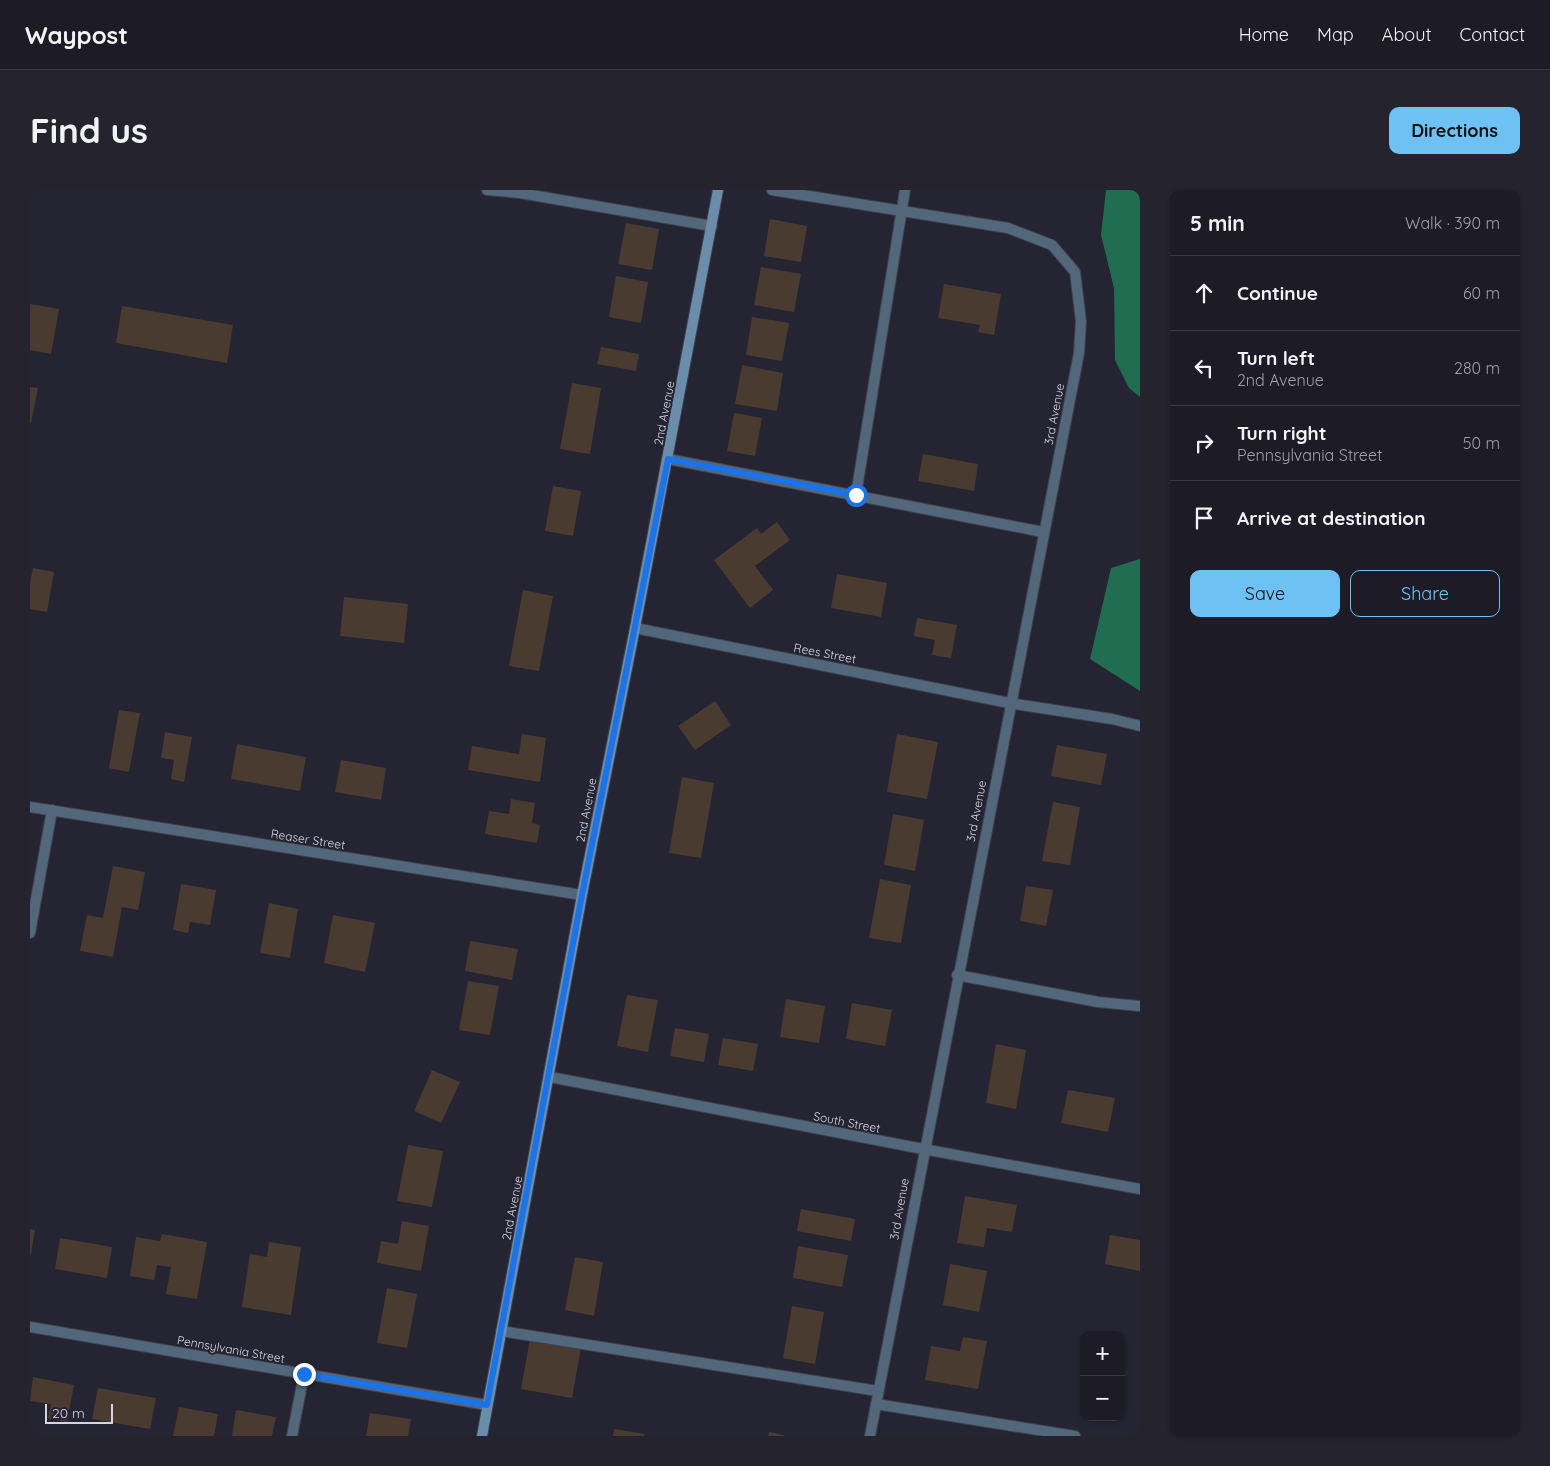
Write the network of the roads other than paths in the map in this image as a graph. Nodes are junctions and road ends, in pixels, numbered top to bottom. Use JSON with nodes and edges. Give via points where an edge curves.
{"nodes":[{"id":1,"x":487,"y":190,"type":"edge"},
{"id":2,"x":718,"y":190,"type":"edge"},
{"id":3,"x":772,"y":190,"type":"edge"},
{"id":4,"x":905,"y":190,"type":"edge"},
{"id":5,"x":901,"y":211,"type":"junction"},
{"id":6,"x":712,"y":226,"type":"junction"},
{"id":7,"x":668,"y":459,"type":"junction"},
{"id":8,"x":856,"y":495,"type":"junction"},
{"id":9,"x":1044,"y":532,"type":"junction"},
{"id":10,"x":636,"y":628,"type":"junction"},
{"id":11,"x":1009,"y":703,"type":"junction"},
{"id":12,"x":1140,"y":726,"type":"edge"},
{"id":13,"x":30,"y":807,"type":"edge"},
{"id":14,"x":52,"y":810,"type":"junction"},
{"id":15,"x":582,"y":895,"type":"junction"},
{"id":16,"x":30,"y":933,"type":"edge"},
{"id":17,"x":957,"y":975,"type":"junction"},
{"id":18,"x":1140,"y":1006,"type":"edge"},
{"id":19,"x":550,"y":1077,"type":"junction"},
{"id":20,"x":923,"y":1149,"type":"junction"},
{"id":21,"x":1140,"y":1189,"type":"edge"},
{"id":22,"x":30,"y":1327,"type":"edge"},
{"id":23,"x":501,"y":1331,"type":"junction"},
{"id":24,"x":304,"y":1374,"type":"junction"},
{"id":25,"x":878,"y":1391,"type":"junction"},
{"id":26,"x":876,"y":1404,"type":"junction"},
{"id":27,"x":487,"y":1405,"type":"junction"},
{"id":28,"x":292,"y":1436,"type":"edge"},
{"id":29,"x":482,"y":1436,"type":"edge"},
{"id":30,"x":870,"y":1436,"type":"edge"},
{"id":31,"x":1075,"y":1436,"type":"edge"}],
"edges":[{"from":1,"to":6,"type":"street"},
{"from":2,"to":6,"type":"street","name":"2nd Avenue"},
{"from":3,"to":5,"type":"street","name":"3rd Avenue"},
{"from":4,"to":5,"type":"street"},
{"from":5,"to":8,"type":"street"},
{"from":5,"to":9,"type":"street","name":"3rd Avenue","via":[[1008,228],[1052,245],[1075,272],[1081,321],[1079,353]]},
{"from":6,"to":7,"type":"street","name":"2nd Avenue"},
{"from":7,"to":8,"type":"street"},
{"from":7,"to":10,"type":"street","name":"2nd Avenue"},
{"from":8,"to":9,"type":"street"},
{"from":9,"to":11,"type":"street","name":"3rd Avenue"},
{"from":10,"to":11,"type":"street","name":"Rees Street"},
{"from":10,"to":15,"type":"street","name":"2nd Avenue"},
{"from":11,"to":12,"type":"street","name":"Rees Street"},
{"from":11,"to":17,"type":"street","name":"3rd Avenue"},
{"from":13,"to":14,"type":"street","name":"Reaser Street"},
{"from":14,"to":15,"type":"street","name":"Reaser Street"},
{"from":14,"to":16,"type":"street"},
{"from":15,"to":19,"type":"street","name":"2nd Avenue"},
{"from":17,"to":18,"type":"street","via":[[1098,1002]]},
{"from":17,"to":20,"type":"street","name":"3rd Avenue"},
{"from":19,"to":20,"type":"street","name":"South Street"},
{"from":19,"to":23,"type":"street","name":"2nd Avenue"},
{"from":20,"to":21,"type":"street","name":"South Street"},
{"from":20,"to":25,"type":"street","name":"3rd Avenue"},
{"from":22,"to":24,"type":"street","name":"Pennsylvania Street"},
{"from":23,"to":25,"type":"street"},
{"from":23,"to":27,"type":"street","name":"2nd Avenue"},
{"from":24,"to":27,"type":"street","name":"Pennsylvania Street"},
{"from":24,"to":28,"type":"street"},
{"from":25,"to":26,"type":"street","name":"3rd Avenue"},
{"from":26,"to":30,"type":"street","name":"3rd Avenue"},
{"from":26,"to":31,"type":"street"},
{"from":27,"to":29,"type":"street","name":"2nd Avenue"}]}
